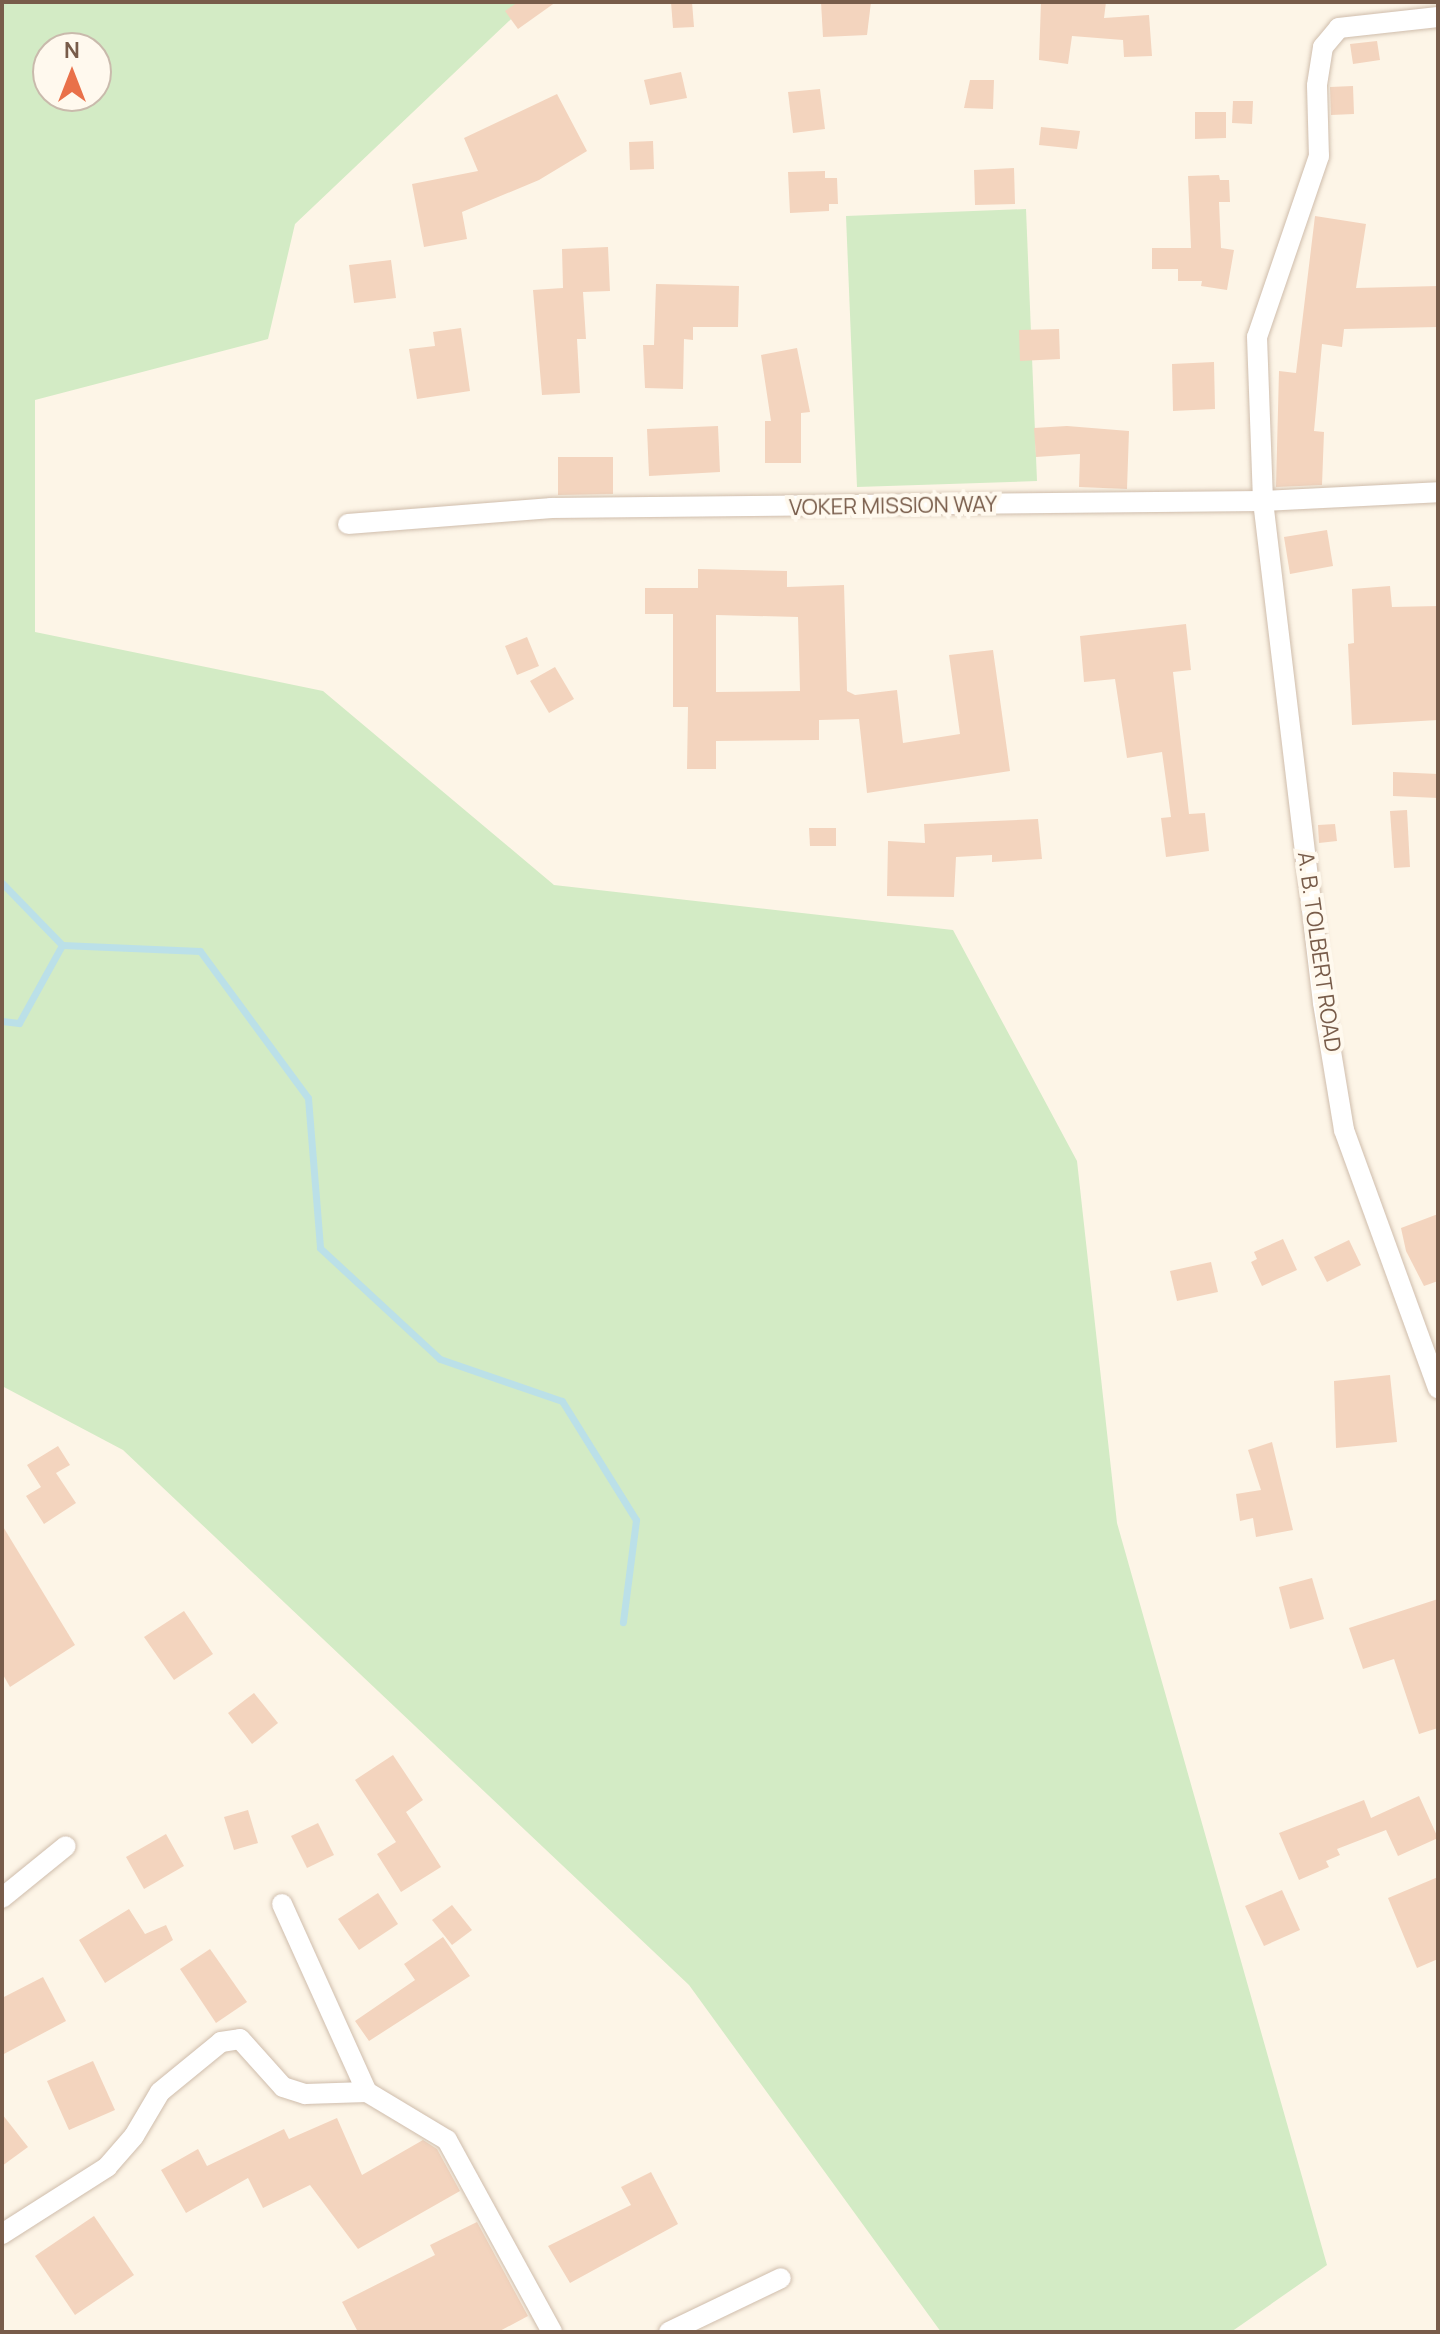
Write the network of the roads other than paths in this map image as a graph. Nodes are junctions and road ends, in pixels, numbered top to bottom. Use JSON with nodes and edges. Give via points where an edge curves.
{"nodes":[{"id":1,"x":1438,"y":17,"type":"edge"},
{"id":2,"x":1438,"y":492,"type":"edge"},
{"id":3,"x":1263,"y":501,"type":"junction"},
{"id":4,"x":348,"y":524,"type":"dead end"},
{"id":5,"x":1438,"y":1388,"type":"edge"},
{"id":6,"x":66,"y":1846,"type":"dead end"},
{"id":7,"x":2,"y":1898,"type":"edge"},
{"id":8,"x":282,"y":1904,"type":"dead end"},
{"id":9,"x":367,"y":2092,"type":"junction"},
{"id":10,"x":2,"y":2234,"type":"edge"},
{"id":11,"x":781,"y":2278,"type":"dead end"},
{"id":12,"x":552,"y":2332,"type":"edge"},
{"id":13,"x":669,"y":2332,"type":"edge"}],
"edges":[{"from":1,"to":3,"type":"street","name":"A. B. TOLBERT ROAD","via":[[1339,28],[1323,47],[1317,86],[1319,156],[1257,337]]},
{"from":2,"to":3,"type":"street","name":"VOKER MISSION WAY"},
{"from":3,"to":4,"type":"street","name":"VOKER MISSION WAY","via":[[551,508]]},
{"from":3,"to":5,"type":"street","name":"A. B. TOLBERT ROAD","via":[[1323,1003],[1344,1130]]},
{"from":6,"to":7,"type":"street"},
{"from":8,"to":9,"type":"street"},
{"from":9,"to":10,"type":"street","via":[[305,2094],[283,2087],[240,2039],[221,2042],[160,2092],[134,2136],[107,2167]]},
{"from":9,"to":12,"type":"street","via":[[447,2140]]},
{"from":11,"to":13,"type":"street"}]}
